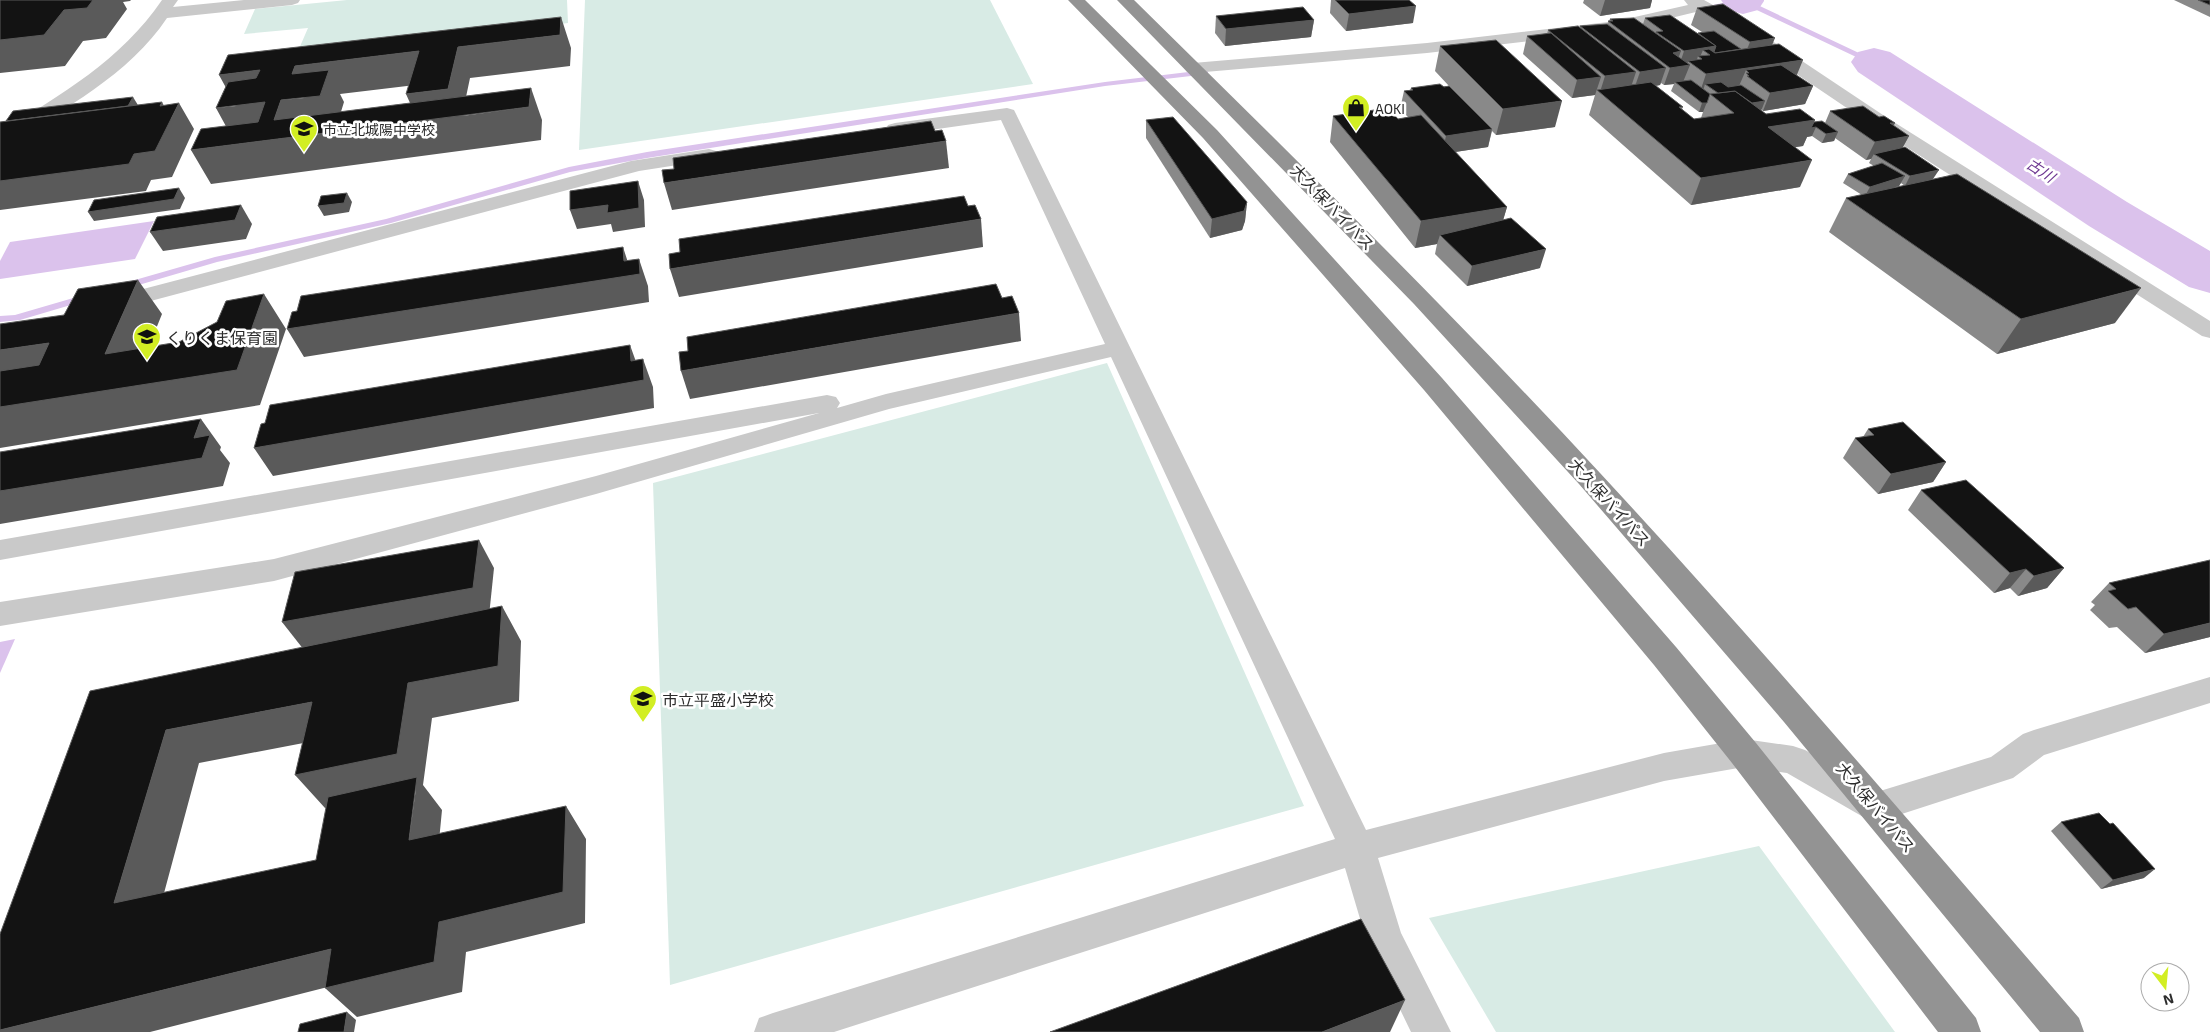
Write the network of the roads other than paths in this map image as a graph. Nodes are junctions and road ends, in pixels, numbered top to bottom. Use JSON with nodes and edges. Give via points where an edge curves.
{"nodes":[{"id":1,"x":292,"y":0,"type":"edge"},
{"id":2,"x":1076,"y":0,"type":"edge"},
{"id":3,"x":1125,"y":0,"type":"edge"},
{"id":4,"x":1698,"y":3,"type":"edge"},
{"id":5,"x":166,"y":7,"type":"edge"},
{"id":6,"x":1193,"y":68,"type":"junction"},
{"id":7,"x":9,"y":116,"type":"edge"},
{"id":8,"x":36,"y":118,"type":"junction"},
{"id":9,"x":874,"y":132,"type":"edge"},
{"id":10,"x":0,"y":140,"type":"edge"},
{"id":11,"x":732,"y":152,"type":"edge"},
{"id":12,"x":99,"y":308,"type":"edge"},
{"id":13,"x":2210,"y":332,"type":"edge"},
{"id":14,"x":1119,"y":348,"type":"junction"},
{"id":15,"x":886,"y":402,"type":"junction"},
{"id":16,"x":0,"y":550,"type":"edge"},
{"id":17,"x":0,"y":614,"type":"edge"},
{"id":18,"x":2210,"y":690,"type":"edge"},
{"id":19,"x":1744,"y":753,"type":"junction"},
{"id":20,"x":1877,"y":807,"type":"junction"},
{"id":21,"x":1357,"y":848,"type":"junction"},
{"id":22,"x":772,"y":1032,"type":"edge"},
{"id":23,"x":1432,"y":1032,"type":"edge"},
{"id":24,"x":1962,"y":1032,"type":"edge"},
{"id":25,"x":2065,"y":1032,"type":"edge"}],
"edges":[{"from":1,"to":5,"type":"street"},
{"from":2,"to":19,"type":"highway","via":[[1210,134],[1433,384]]},
{"from":3,"to":6,"type":"highway","name":"大久保バイパス"},
{"from":4,"to":6,"type":"street","via":[[1617,26],[1426,48]]},
{"from":4,"to":13,"type":"street"},
{"from":5,"to":8,"type":"street","via":[[105,74]]},
{"from":6,"to":20,"type":"highway","name":"大久保バイパス","via":[[1314,187],[1518,400]]},
{"from":7,"to":8,"type":"street"},
{"from":8,"to":10,"type":"street"},
{"from":9,"to":14,"type":"street","via":[[1007,114]]},
{"from":11,"to":12,"type":"street","via":[[638,165]]},
{"from":14,"to":15,"type":"street"},
{"from":14,"to":21,"type":"street"},
{"from":15,"to":16,"type":"street","via":[[850,399]]},
{"from":15,"to":17,"type":"street","via":[[596,485],[274,570]]},
{"from":18,"to":20,"type":"street","via":[[2034,744],[2001,768]]},
{"from":19,"to":20,"type":"street","via":[[1793,760]]},
{"from":19,"to":21,"type":"street","via":[[1664,767]]},
{"from":19,"to":24,"type":"highway"},
{"from":20,"to":25,"type":"highway","name":"大久保バイパス"},
{"from":21,"to":22,"type":"street"},
{"from":21,"to":23,"type":"street","via":[[1384,939]]}]}
